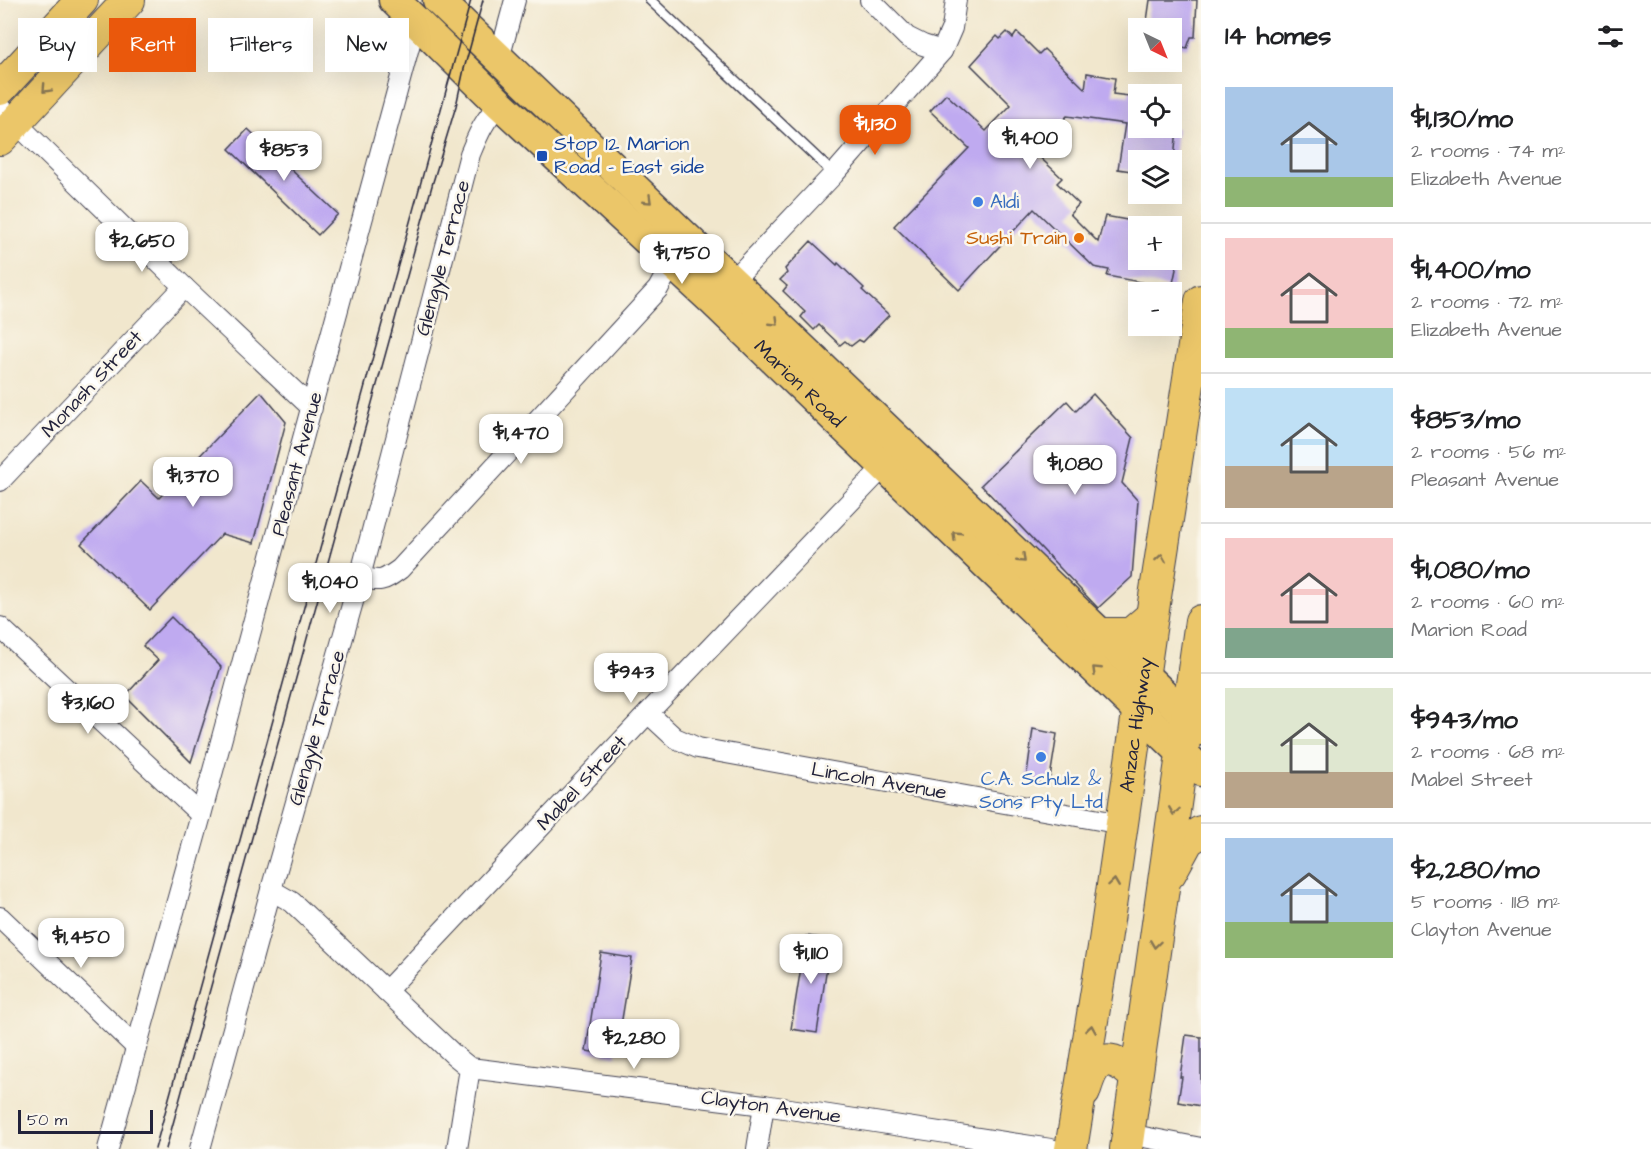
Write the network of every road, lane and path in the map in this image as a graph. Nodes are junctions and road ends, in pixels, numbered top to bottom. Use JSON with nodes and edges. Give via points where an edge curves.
{"nodes":[{"id":1,"x":82,"y":0,"type":"edge"},
{"id":2,"x":129,"y":0,"type":"edge"},
{"id":3,"x":394,"y":0,"type":"edge"},
{"id":4,"x":438,"y":0,"type":"edge"},
{"id":5,"x":515,"y":0,"type":"edge"},
{"id":6,"x":650,"y":0,"type":"edge"},
{"id":7,"x":870,"y":0,"type":"edge"},
{"id":8,"x":956,"y":0,"type":"edge"},
{"id":9,"x":416,"y":21,"type":"junction"},
{"id":10,"x":942,"y":51,"type":"junction"},
{"id":11,"x":499,"y":59,"type":"junction"},
{"id":12,"x":0,"y":89,"type":"edge"},
{"id":13,"x":500,"y":104,"type":"junction"},
{"id":14,"x":5,"y":123,"type":"edge"},
{"id":15,"x":834,"y":174,"type":"junction"},
{"id":16,"x":672,"y":263,"type":"junction"},
{"id":17,"x":184,"y":287,"type":"junction"},
{"id":18,"x":723,"y":291,"type":"junction"},
{"id":19,"x":1200,"y":316,"type":"edge"},
{"id":20,"x":312,"y":408,"type":"junction"},
{"id":21,"x":894,"y":456,"type":"junction"},
{"id":22,"x":0,"y":481,"type":"edge"},
{"id":23,"x":360,"y":577,"type":"junction"},
{"id":24,"x":1152,"y":616,"type":"junction"},
{"id":25,"x":1201,"y":621,"type":"edge"},
{"id":26,"x":0,"y":627,"type":"edge"},
{"id":27,"x":1101,"y":634,"type":"junction"},
{"id":28,"x":1144,"y":675,"type":"junction"},
{"id":29,"x":1138,"y":711,"type":"junction"},
{"id":30,"x":648,"y":713,"type":"junction"},
{"id":31,"x":1193,"y":743,"type":"edge"},
{"id":32,"x":201,"y":815,"type":"junction"},
{"id":33,"x":1122,"y":824,"type":"junction"},
{"id":34,"x":1201,"y":832,"type":"edge"},
{"id":35,"x":1163,"y":886,"type":"junction"},
{"id":36,"x":271,"y":890,"type":"junction"},
{"id":37,"x":0,"y":917,"type":"edge"},
{"id":38,"x":386,"y":991,"type":"junction"},
{"id":39,"x":136,"y":1047,"type":"junction"},
{"id":40,"x":470,"y":1068,"type":"junction"},
{"id":41,"x":1136,"y":1077,"type":"junction"},
{"id":42,"x":1080,"y":1104,"type":"junction"},
{"id":43,"x":764,"y":1105,"type":"junction"},
{"id":44,"x":1127,"y":1142,"type":"edge"},
{"id":45,"x":1201,"y":1148,"type":"edge"},
{"id":46,"x":108,"y":1149,"type":"edge"},
{"id":47,"x":200,"y":1149,"type":"edge"},
{"id":48,"x":457,"y":1149,"type":"edge"},
{"id":49,"x":757,"y":1149,"type":"edge"},
{"id":50,"x":1051,"y":1149,"type":"edge"},
{"id":51,"x":1071,"y":1149,"type":"edge"}],
"edges":[{"from":1,"to":12,"type":"highway"},
{"from":2,"to":14,"type":"highway","one_way":true},
{"from":3,"to":9,"type":"main road","name":"Marion Road"},
{"from":4,"to":11,"type":"main road","name":"Marion Road"},
{"from":5,"to":11,"type":"street"},
{"from":6,"to":15,"type":"lane"},
{"from":7,"to":10,"type":"street","via":[[908,37]]},
{"from":8,"to":10,"type":"street","via":[[952,28]]},
{"from":9,"to":13,"type":"main road","name":"Marion Road"},
{"from":9,"to":20,"type":"street","name":"Pleasant Avenue"},
{"from":10,"to":15,"type":"street"},
{"from":11,"to":18,"type":"main road","name":"Marion Road","one_way":true},
{"from":13,"to":16,"type":"main road","name":"Marion Road"},
{"from":13,"to":23,"type":"street","name":"Glengyle Terrace","via":[[483,124],[470,154]]},
{"from":14,"to":17,"type":"street"},
{"from":15,"to":18,"type":"street"},
{"from":16,"to":18,"type":"main road","name":"Marion Road"},
{"from":16,"to":23,"type":"street","via":[[658,289],[400,569],[378,581]]},
{"from":17,"to":20,"type":"street"},
{"from":17,"to":22,"type":"street","name":"Monash Street"},
{"from":18,"to":21,"type":"main road","name":"Marion Road"},
{"from":24,"to":19,"type":"highway","name":"Anzac Highway","one_way":true},
{"from":20,"to":32,"type":"street","name":"Pleasant Avenue"},
{"from":21,"to":27,"type":"main road","name":"Marion Road","one_way":true},
{"from":29,"to":21,"type":"main road","name":"Marion Road","one_way":true},
{"from":21,"to":30,"type":"street","name":"Mabel Street"},
{"from":23,"to":36,"type":"street","name":"Glengyle Terrace"},
{"from":24,"to":27,"type":"highway","via":[[1131,634]]},
{"from":24,"to":28,"type":"highway","name":"Anzac Highway"},
{"from":25,"to":31,"type":"highway"},
{"from":26,"to":32,"type":"street"},
{"from":27,"to":28,"type":"main road","name":"Marion Road"},
{"from":28,"to":29,"type":"highway","name":"Anzac Highway"},
{"from":28,"to":31,"type":"main road","name":"Marion Road"},
{"from":29,"to":31,"type":"main road","name":"Marion Road"},
{"from":29,"to":33,"type":"highway","name":"Anzac Highway"},
{"from":30,"to":33,"type":"street","name":"Lincoln Avenue","via":[[675,738],[698,748]]},
{"from":30,"to":38,"type":"street","name":"Mabel Street"},
{"from":31,"to":35,"type":"highway","one_way":true},
{"from":32,"to":39,"type":"street","name":"Pleasant Avenue"},
{"from":42,"to":33,"type":"highway","name":"Anzac Highway","one_way":true},
{"from":34,"to":35,"type":"highway","via":[[1188,840]]},
{"from":35,"to":41,"type":"highway","one_way":true},
{"from":36,"to":38,"type":"street","via":[[292,902]]},
{"from":36,"to":47,"type":"street","name":"Glengyle Terrace"},
{"from":37,"to":39,"type":"street"},
{"from":38,"to":40,"type":"street"},
{"from":39,"to":46,"type":"street","name":"Pleasant Avenue"},
{"from":40,"to":43,"type":"street","name":"Clayton Avenue"},
{"from":40,"to":48,"type":"street"},
{"from":41,"to":42,"type":"highway","via":[[1119,1062],[1099,1063]]},
{"from":41,"to":44,"type":"highway"},
{"from":42,"to":51,"type":"highway","name":"Anzac Highway"},
{"from":43,"to":49,"type":"street"},
{"from":43,"to":50,"type":"street","name":"Clayton Avenue"},
{"from":44,"to":45,"type":"street"}]}
